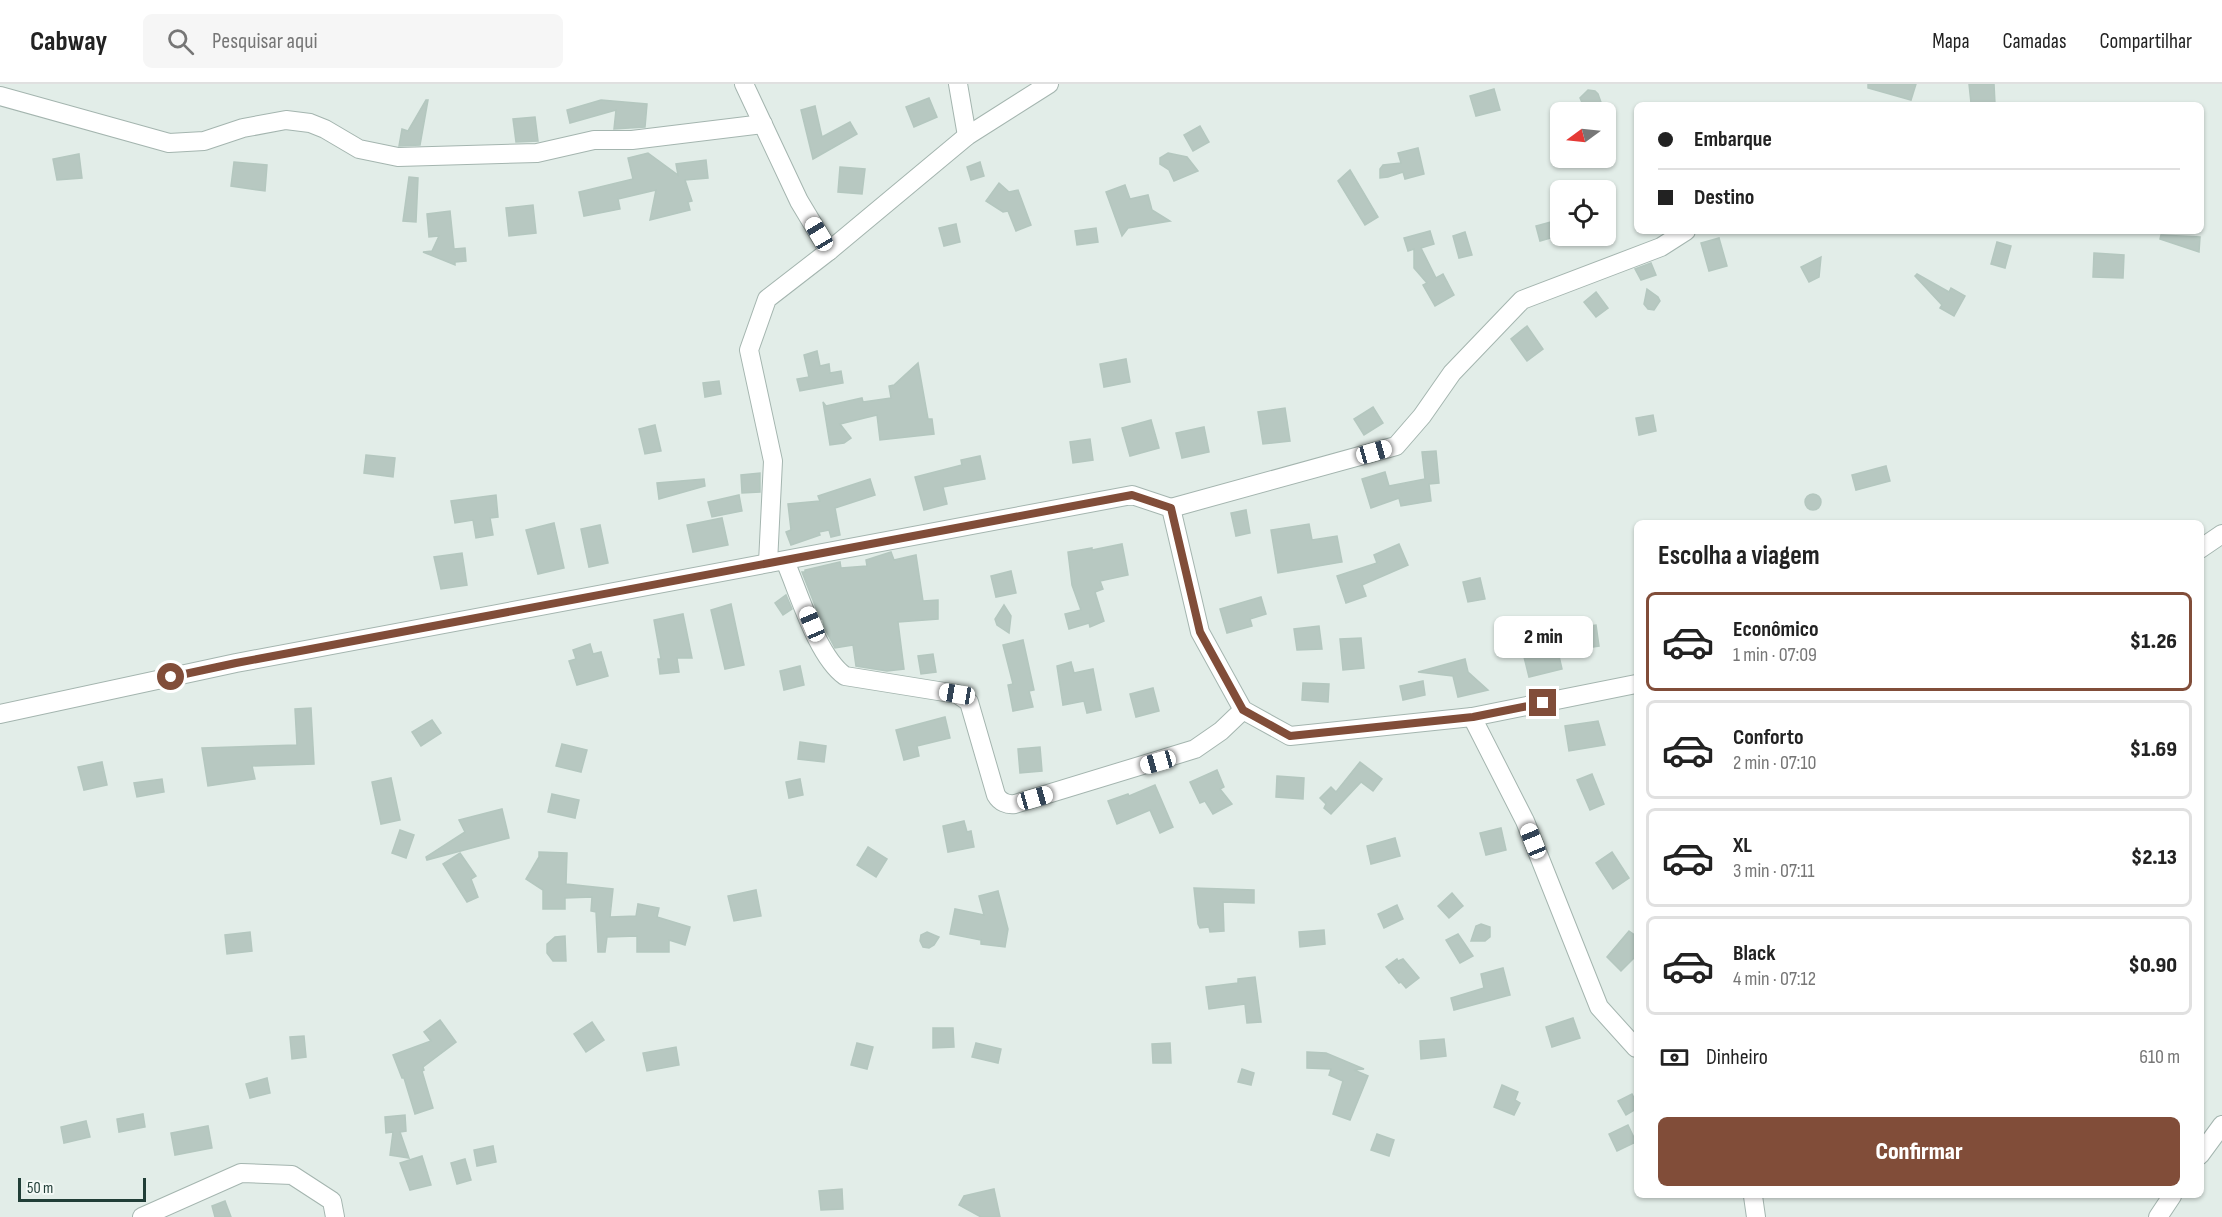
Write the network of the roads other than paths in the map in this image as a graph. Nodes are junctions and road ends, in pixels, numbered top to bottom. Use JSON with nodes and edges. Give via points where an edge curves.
{"nodes":[{"id":1,"x":744,"y":84,"type":"edge"},
{"id":2,"x":958,"y":84,"type":"edge"},
{"id":3,"x":1049,"y":84,"type":"edge"},
{"id":4,"x":0,"y":96,"type":"edge"},
{"id":5,"x":763,"y":124,"type":"junction"},
{"id":6,"x":967,"y":136,"type":"junction"},
{"id":7,"x":1681,"y":234,"type":"edge"},
{"id":8,"x":830,"y":251,"type":"junction"},
{"id":9,"x":1171,"y":508,"type":"junction"},
{"id":10,"x":2222,"y":534,"type":"edge"},
{"id":11,"x":2204,"y":546,"type":"edge"},
{"id":12,"x":777,"y":562,"type":"junction"},
{"id":13,"x":1634,"y":684,"type":"edge"},
{"id":14,"x":1243,"y":710,"type":"junction"},
{"id":15,"x":0,"y":714,"type":"edge"},
{"id":16,"x":1473,"y":717,"type":"junction"},
{"id":17,"x":1634,"y":1046,"type":"edge"},
{"id":18,"x":2222,"y":1125,"type":"edge"},
{"id":19,"x":2204,"y":1150,"type":"edge"},
{"id":20,"x":1753,"y":1198,"type":"edge"},
{"id":21,"x":2171,"y":1198,"type":"edge"},
{"id":22,"x":142,"y":1217,"type":"edge"},
{"id":23,"x":335,"y":1217,"type":"edge"},
{"id":24,"x":1756,"y":1217,"type":"edge"},
{"id":25,"x":2158,"y":1217,"type":"edge"}],
"edges":[{"from":1,"to":5,"type":"street"},
{"from":2,"to":6,"type":"street"},
{"from":3,"to":6,"type":"street"},
{"from":4,"to":5,"type":"street","via":[[169,143],[204,141],[286,120],[310,123],[359,149],[398,157],[537,153],[594,140],[632,140]]},
{"from":5,"to":8,"type":"street","via":[[799,201]]},
{"from":6,"to":8,"type":"street"},
{"from":7,"to":9,"type":"street","via":[[1660,247],[1522,300],[1452,373],[1396,446]]},
{"from":8,"to":12,"type":"street","via":[[767,299],[749,350],[773,461]]},
{"from":9,"to":12,"type":"street","via":[[1132,495]]},
{"from":9,"to":14,"type":"street","via":[[1200,632]]},
{"from":10,"to":11,"type":"street"},
{"from":12,"to":14,"type":"street","via":[[822,649],[845,676],[957,694],[969,702],[996,795],[1008,805],[1196,749]]},
{"from":12,"to":15,"type":"street","via":[[236,663]]},
{"from":13,"to":16,"type":"street"},
{"from":14,"to":16,"type":"street","via":[[1290,736]]},
{"from":16,"to":17,"type":"street","via":[[1525,820],[1599,1007]]},
{"from":18,"to":19,"type":"street"},
{"from":20,"to":24,"type":"street"},
{"from":21,"to":25,"type":"street"},
{"from":22,"to":23,"type":"street","via":[[241,1173],[292,1175],[332,1201]]}]}
